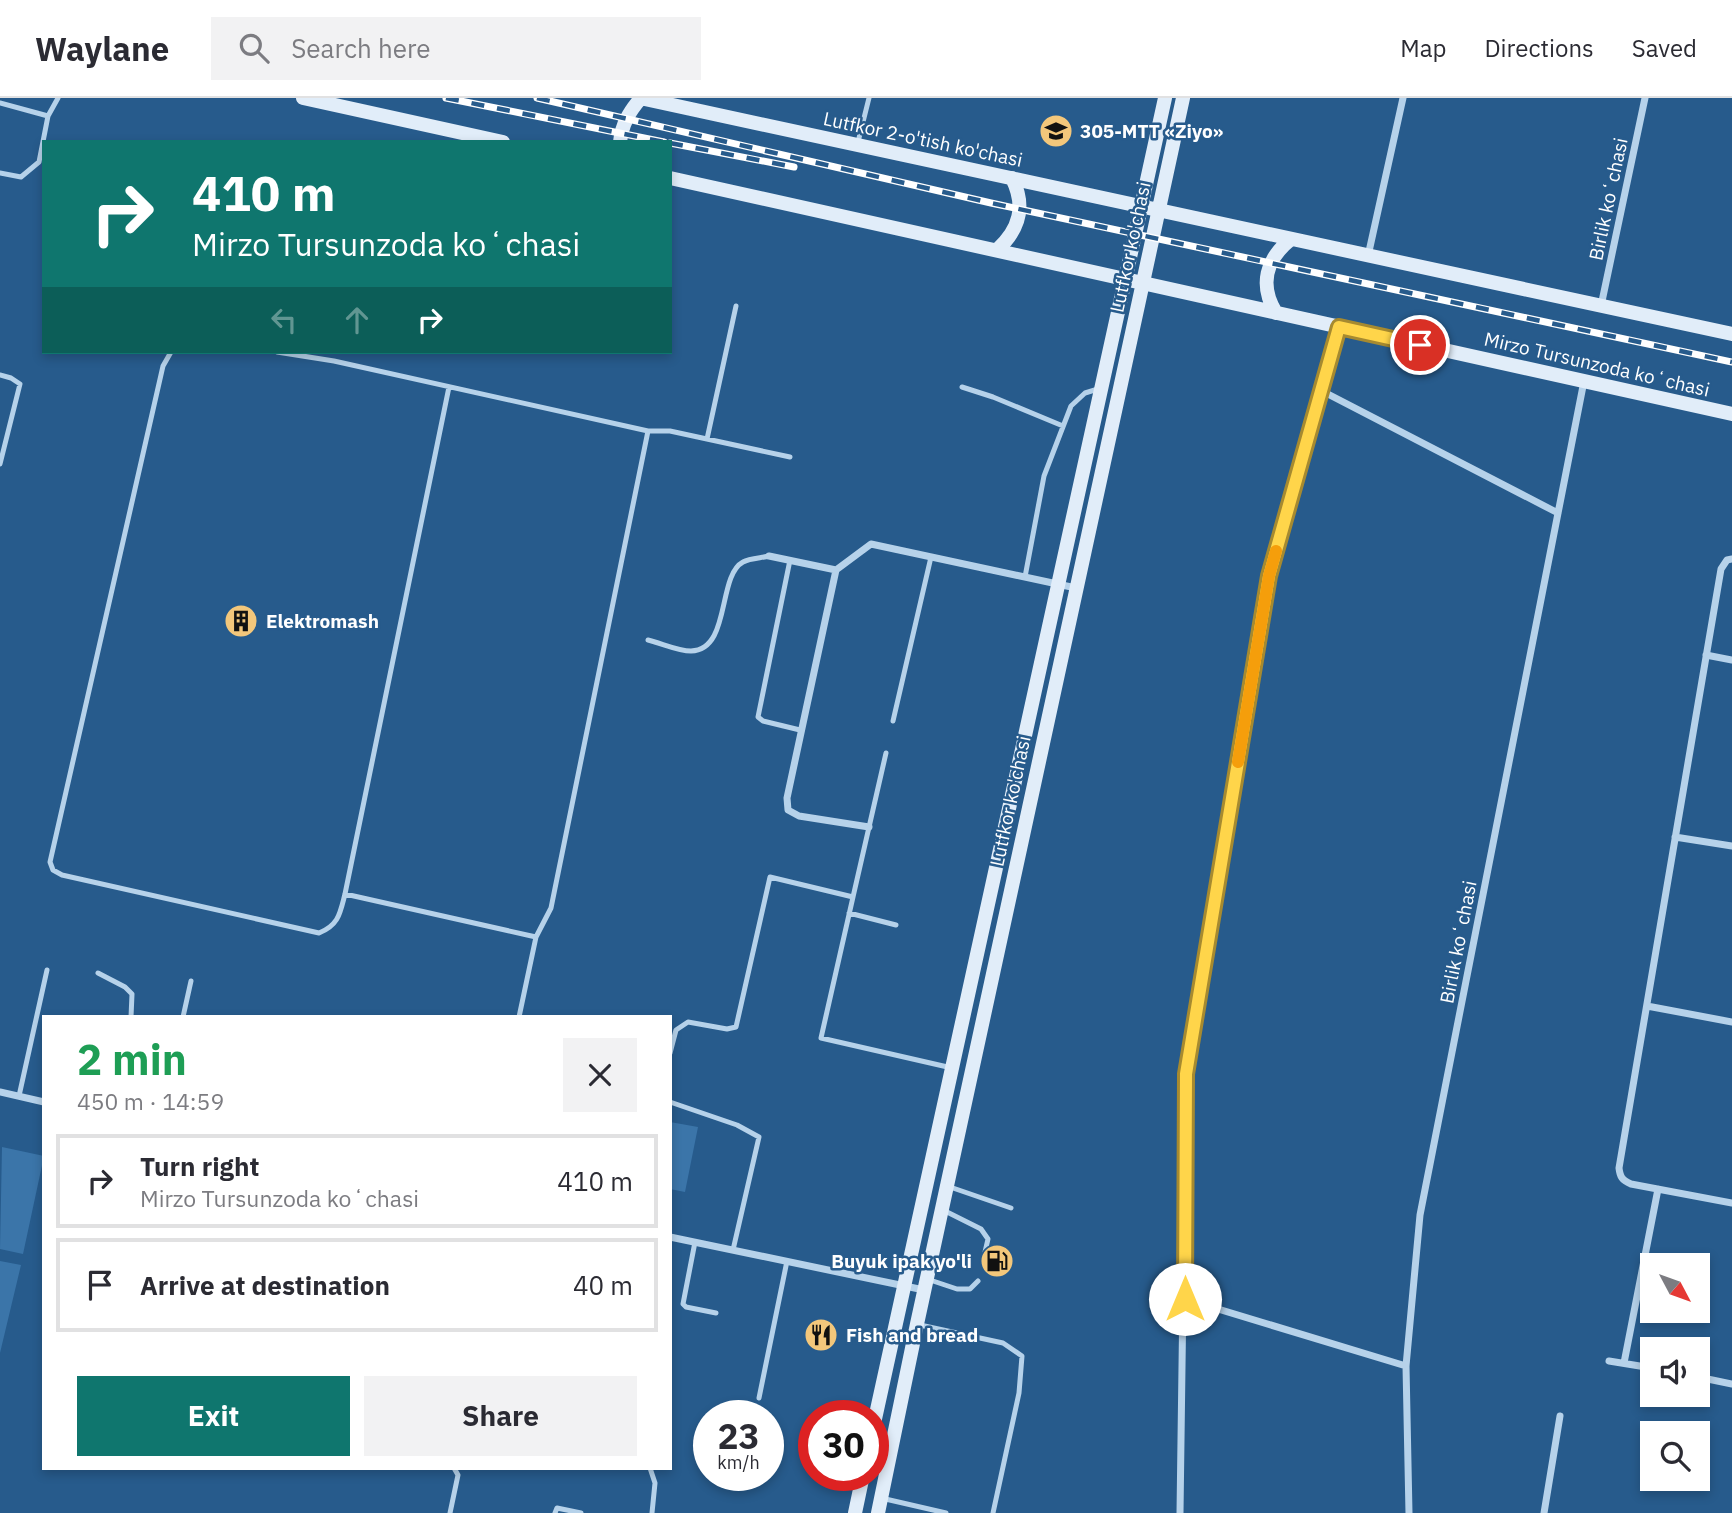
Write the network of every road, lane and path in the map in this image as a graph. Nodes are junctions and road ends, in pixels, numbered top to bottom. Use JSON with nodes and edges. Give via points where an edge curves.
{"nodes":[{"id":1,"x":58,"y":98,"type":"edge"},
{"id":2,"x":303,"y":98,"type":"edge"},
{"id":3,"x":640,"y":98,"type":"edge"},
{"id":4,"x":869,"y":98,"type":"edge"},
{"id":5,"x":1165,"y":98,"type":"edge"},
{"id":6,"x":1183,"y":98,"type":"edge"},
{"id":7,"x":1404,"y":98,"type":"edge"},
{"id":8,"x":1645,"y":98,"type":"edge"},
{"id":9,"x":0,"y":103,"type":"edge"},
{"id":10,"x":48,"y":116,"type":"junction"},
{"id":11,"x":43,"y":140,"type":"edge"},
{"id":12,"x":494,"y":140,"type":"edge"},
{"id":13,"x":620,"y":140,"type":"edge"},
{"id":14,"x":42,"y":144,"type":"edge"},
{"id":15,"x":858,"y":145,"type":"junction"},
{"id":16,"x":0,"y":173,"type":"edge"},
{"id":17,"x":672,"y":178,"type":"edge"},
{"id":18,"x":1012,"y":178,"type":"junction"},
{"id":19,"x":1142,"y":207,"type":"junction"},
{"id":20,"x":1158,"y":210,"type":"junction"},
{"id":21,"x":1291,"y":239,"type":"junction"},
{"id":22,"x":996,"y":250,"type":"junction"},
{"id":23,"x":1368,"y":256,"type":"junction"},
{"id":24,"x":1126,"y":279,"type":"junction"},
{"id":25,"x":1143,"y":283,"type":"junction"},
{"id":26,"x":736,"y":306,"type":"dead end"},
{"id":27,"x":1601,"y":306,"type":"junction"},
{"id":28,"x":1276,"y":313,"type":"junction"},
{"id":29,"x":1339,"y":327,"type":"junction"},
{"id":30,"x":1732,"y":334,"type":"edge"},
{"id":31,"x":170,"y":354,"type":"edge"},
{"id":32,"x":290,"y":354,"type":"edge"},
{"id":33,"x":0,"y":375,"type":"edge"},
{"id":34,"x":1584,"y":381,"type":"junction"},
{"id":35,"x":449,"y":387,"type":"junction"},
{"id":36,"x":962,"y":387,"type":"dead end"},
{"id":37,"x":1102,"y":388,"type":"junction"},
{"id":38,"x":1322,"y":391,"type":"junction"},
{"id":39,"x":1732,"y":414,"type":"edge"},
{"id":40,"x":1063,"y":426,"type":"junction"},
{"id":41,"x":648,"y":431,"type":"junction"},
{"id":42,"x":706,"y":439,"type":"junction"},
{"id":43,"x":790,"y":457,"type":"dead end"},
{"id":44,"x":0,"y":464,"type":"edge"},
{"id":45,"x":1558,"y":513,"type":"junction"},
{"id":46,"x":769,"y":556,"type":"joint"},
{"id":47,"x":931,"y":557,"type":"junction"},
{"id":48,"x":1732,"y":559,"type":"edge"},
{"id":49,"x":790,"y":560,"type":"junction"},
{"id":50,"x":836,"y":570,"type":"junction"},
{"id":51,"x":1025,"y":577,"type":"junction"},
{"id":52,"x":1059,"y":584,"type":"junction"},
{"id":53,"x":1076,"y":588,"type":"junction"},
{"id":54,"x":648,"y":640,"type":"dead end"},
{"id":55,"x":1706,"y":656,"type":"junction"},
{"id":56,"x":1732,"y":660,"type":"edge"},
{"id":57,"x":893,"y":721,"type":"dead end"},
{"id":58,"x":800,"y":730,"type":"junction"},
{"id":59,"x":886,"y":753,"type":"dead end"},
{"id":60,"x":869,"y":828,"type":"junction"},
{"id":61,"x":1675,"y":837,"type":"junction"},
{"id":62,"x":1732,"y":846,"type":"edge"},
{"id":63,"x":345,"y":894,"type":"junction"},
{"id":64,"x":853,"y":897,"type":"junction"},
{"id":65,"x":849,"y":913,"type":"junction"},
{"id":66,"x":896,"y":925,"type":"dead end"},
{"id":67,"x":536,"y":937,"type":"junction"},
{"id":68,"x":47,"y":970,"type":"dead end"},
{"id":69,"x":97,"y":973,"type":"dead end"},
{"id":70,"x":191,"y":981,"type":"dead end"},
{"id":71,"x":1647,"y":1006,"type":"junction"},
{"id":72,"x":131,"y":1015,"type":"edge"},
{"id":73,"x":183,"y":1015,"type":"edge"},
{"id":74,"x":519,"y":1015,"type":"edge"},
{"id":75,"x":1732,"y":1022,"type":"edge"},
{"id":76,"x":672,"y":1045,"type":"edge"},
{"id":77,"x":952,"y":1069,"type":"junction"},
{"id":78,"x":0,"y":1092,"type":"edge"},
{"id":79,"x":19,"y":1096,"type":"junction"},
{"id":80,"x":42,"y":1102,"type":"edge"},
{"id":81,"x":672,"y":1103,"type":"edge"},
{"id":82,"x":947,"y":1185,"type":"junction"},
{"id":83,"x":1658,"y":1189,"type":"junction"},
{"id":84,"x":1732,"y":1203,"type":"edge"},
{"id":85,"x":1011,"y":1208,"type":"dead end"},
{"id":86,"x":942,"y":1209,"type":"junction"},
{"id":87,"x":672,"y":1237,"type":"edge"},
{"id":88,"x":695,"y":1242,"type":"junction"},
{"id":89,"x":733,"y":1250,"type":"junction"},
{"id":90,"x":985,"y":1252,"type":"dead end"},
{"id":91,"x":787,"y":1261,"type":"junction"},
{"id":92,"x":978,"y":1281,"type":"dead end"},
{"id":93,"x":925,"y":1285,"type":"junction"},
{"id":94,"x":904,"y":1286,"type":"junction"},
{"id":95,"x":1185,"y":1299,"type":"junction"},
{"id":96,"x":716,"y":1313,"type":"dead end"},
{"id":97,"x":917,"y":1324,"type":"junction"},
{"id":98,"x":1609,"y":1361,"type":"dead end"},
{"id":99,"x":1624,"y":1363,"type":"junction"},
{"id":100,"x":1406,"y":1366,"type":"junction"},
{"id":101,"x":1640,"y":1366,"type":"edge"},
{"id":102,"x":1710,"y":1379,"type":"edge"},
{"id":103,"x":1732,"y":1384,"type":"edge"},
{"id":104,"x":758,"y":1398,"type":"dead end"},
{"id":105,"x":879,"y":1400,"type":"edge"},
{"id":106,"x":1560,"y":1416,"type":"dead end"},
{"id":107,"x":455,"y":1470,"type":"edge"},
{"id":108,"x":651,"y":1470,"type":"edge"},
{"id":109,"x":860,"y":1491,"type":"edge"},
{"id":110,"x":881,"y":1498,"type":"junction"},
{"id":111,"x":450,"y":1513,"type":"edge"},
{"id":112,"x":555,"y":1513,"type":"edge"},
{"id":113,"x":581,"y":1513,"type":"edge"},
{"id":114,"x":652,"y":1513,"type":"edge"},
{"id":115,"x":855,"y":1513,"type":"edge"},
{"id":116,"x":878,"y":1513,"type":"edge"},
{"id":117,"x":946,"y":1513,"type":"edge"},
{"id":118,"x":993,"y":1513,"type":"edge"},
{"id":119,"x":1180,"y":1513,"type":"edge"},
{"id":120,"x":1409,"y":1513,"type":"edge"},
{"id":121,"x":1544,"y":1513,"type":"edge"}],
"edges":[{"from":1,"to":10,"type":"lane"},
{"from":2,"to":12,"type":"main road"},
{"from":3,"to":13,"type":"main road","via":[[624,121]]},
{"from":3,"to":15,"type":"main road","name":"Lutfkor 2-o'tish ko'chasi"},
{"from":4,"to":15,"type":"lane"},
{"from":5,"to":19,"type":"main road","name":"Lutfkor ko'chasi"},
{"from":6,"to":20,"type":"main road","name":"Lutfkor ko'chasi"},
{"from":7,"to":23,"type":"street"},
{"from":8,"to":27,"type":"street","name":"Birlik koʻchasi"},
{"from":9,"to":10,"type":"lane"},
{"from":10,"to":11,"type":"lane"},
{"from":14,"to":16,"type":"lane","via":[[38,162],[21,177]]},
{"from":15,"to":18,"type":"main road","name":"Lutfkor 2-o'tish ko'chasi"},
{"from":17,"to":22,"type":"main road"},
{"from":18,"to":19,"type":"main road","name":"Lutfkor 2-o'tish ko'chasi"},
{"from":18,"to":22,"type":"main road","via":[[1020,196],[1020,218]]},
{"from":19,"to":20,"type":"main road","name":"Lutfkor 2-o'tish ko'chasi"},
{"from":19,"to":24,"type":"main road","name":"Lutfkor ko'chasi"},
{"from":20,"to":21,"type":"main road"},
{"from":20,"to":25,"type":"main road","name":"Lutfkor ko'chasi"},
{"from":21,"to":23,"type":"main road"},
{"from":21,"to":28,"type":"main road","via":[[1275,253],[1266,272],[1267,292]]},
{"from":22,"to":24,"type":"main road"},
{"from":23,"to":27,"type":"main road"},
{"from":24,"to":25,"type":"main road","name":"Mirzo Tursunzoda koʻchasi"},
{"from":24,"to":37,"type":"main road","name":"Lutfkor ko'chasi"},
{"from":25,"to":28,"type":"main road","name":"Mirzo Tursunzoda koʻchasi"},
{"from":25,"to":53,"type":"main road","name":"Lutfkor ko'chasi"},
{"from":26,"to":42,"type":"lane"},
{"from":27,"to":30,"type":"main road"},
{"from":28,"to":29,"type":"main road","name":"Mirzo Tursunzoda koʻchasi"},
{"from":29,"to":34,"type":"main road","name":"Mirzo Tursunzoda koʻchasi"},
{"from":29,"to":38,"type":"street"},
{"from":31,"to":63,"type":"lane","via":[[163,366],[50,862],[62,875],[319,933],[331,928]]},
{"from":32,"to":35,"type":"lane"},
{"from":33,"to":44,"type":"lane","via":[[20,384]]},
{"from":34,"to":39,"type":"main road","name":"Mirzo Tursunzoda koʻchasi"},
{"from":34,"to":45,"type":"street","name":"Birlik koʻchasi"},
{"from":35,"to":41,"type":"lane"},
{"from":35,"to":63,"type":"lane"},
{"from":36,"to":40,"type":"lane"},
{"from":37,"to":40,"type":"lane","via":[[1084,393],[1071,406]]},
{"from":37,"to":52,"type":"main road","name":"Lutfkor ko'chasi"},
{"from":38,"to":45,"type":"street"},
{"from":38,"to":95,"type":"street","via":[[1269,576],[1186,1074]]},
{"from":40,"to":51,"type":"lane","via":[[1044,476]]},
{"from":41,"to":42,"type":"lane"},
{"from":41,"to":67,"type":"lane","via":[[551,908]]},
{"from":42,"to":43,"type":"lane"},
{"from":45,"to":100,"type":"street","name":"Birlik koʻchasi","via":[[1420,1215]]},
{"from":46,"to":49,"type":"street"},
{"from":46,"to":54,"type":"lane","via":[[742,562],[733,573],[717,632],[707,644],[692,651]]},
{"from":47,"to":50,"type":"street","via":[[872,544]]},
{"from":47,"to":51,"type":"street"},
{"from":47,"to":57,"type":"lane"},
{"from":48,"to":55,"type":"street","via":[[1721,569]]},
{"from":49,"to":50,"type":"street"},
{"from":49,"to":58,"type":"lane","via":[[758,717]]},
{"from":50,"to":58,"type":"street"},
{"from":51,"to":52,"type":"street"},
{"from":52,"to":53,"type":"street"},
{"from":52,"to":77,"type":"main road","name":"Lutfkor ko'chasi"},
{"from":53,"to":82,"type":"main road","name":"Lutfkor ko'chasi"},
{"from":55,"to":56,"type":"street"},
{"from":55,"to":61,"type":"street"},
{"from":58,"to":60,"type":"street","via":[[788,810]]},
{"from":59,"to":60,"type":"lane"},
{"from":60,"to":64,"type":"lane"},
{"from":61,"to":62,"type":"street"},
{"from":61,"to":71,"type":"street"},
{"from":63,"to":67,"type":"lane"},
{"from":64,"to":65,"type":"lane"},
{"from":64,"to":76,"type":"lane","via":[[770,877],[736,1027],[688,1022],[676,1030]]},
{"from":65,"to":66,"type":"lane"},
{"from":65,"to":77,"type":"lane","via":[[821,1038]]},
{"from":67,"to":74,"type":"lane"},
{"from":68,"to":79,"type":"lane"},
{"from":69,"to":72,"type":"lane","via":[[132,994]]},
{"from":70,"to":73,"type":"lane"},
{"from":71,"to":75,"type":"street"},
{"from":71,"to":83,"type":"street","via":[[1620,1175],[1631,1184]]},
{"from":77,"to":94,"type":"main road","name":"Lutfkor ko'chasi"},
{"from":78,"to":79,"type":"street"},
{"from":79,"to":80,"type":"street"},
{"from":81,"to":89,"type":"lane","via":[[737,1125],[759,1138]]},
{"from":82,"to":85,"type":"lane"},
{"from":82,"to":86,"type":"main road","name":"Lutfkor ko'chasi"},
{"from":83,"to":84,"type":"street"},
{"from":83,"to":99,"type":"street"},
{"from":86,"to":90,"type":"lane","via":[[981,1229],[988,1239]]},
{"from":86,"to":93,"type":"main road","name":"Lutfkor ko'chasi"},
{"from":87,"to":88,"type":"street"},
{"from":88,"to":89,"type":"street"},
{"from":88,"to":96,"type":"lane","via":[[683,1304]]},
{"from":89,"to":91,"type":"street"},
{"from":91,"to":94,"type":"street"},
{"from":91,"to":104,"type":"lane"},
{"from":92,"to":93,"type":"lane","via":[[970,1289]]},
{"from":93,"to":94,"type":"street"},
{"from":93,"to":97,"type":"main road","name":"Lutfkor ko'chasi"},
{"from":94,"to":105,"type":"main road","name":"Lutfkor ko'chasi"},
{"from":95,"to":100,"type":"street"},
{"from":95,"to":119,"type":"street"},
{"from":97,"to":110,"type":"main road","name":"Lutfkor ko'chasi"},
{"from":97,"to":118,"type":"lane","via":[[1003,1343],[1022,1356],[1019,1393]]},
{"from":98,"to":99,"type":"street"},
{"from":99,"to":101,"type":"street"},
{"from":100,"to":120,"type":"street","name":"Birlik koʻchasi"},
{"from":102,"to":103,"type":"street"},
{"from":106,"to":121,"type":"street"},
{"from":107,"to":111,"type":"lane"},
{"from":108,"to":114,"type":"lane","via":[[655,1483]]},
{"from":109,"to":115,"type":"main road"},
{"from":110,"to":116,"type":"main road","name":"Lutfkor ko'chasi"},
{"from":110,"to":117,"type":"lane"},
{"from":112,"to":113,"type":"lane","via":[[557,1508]]}]}
